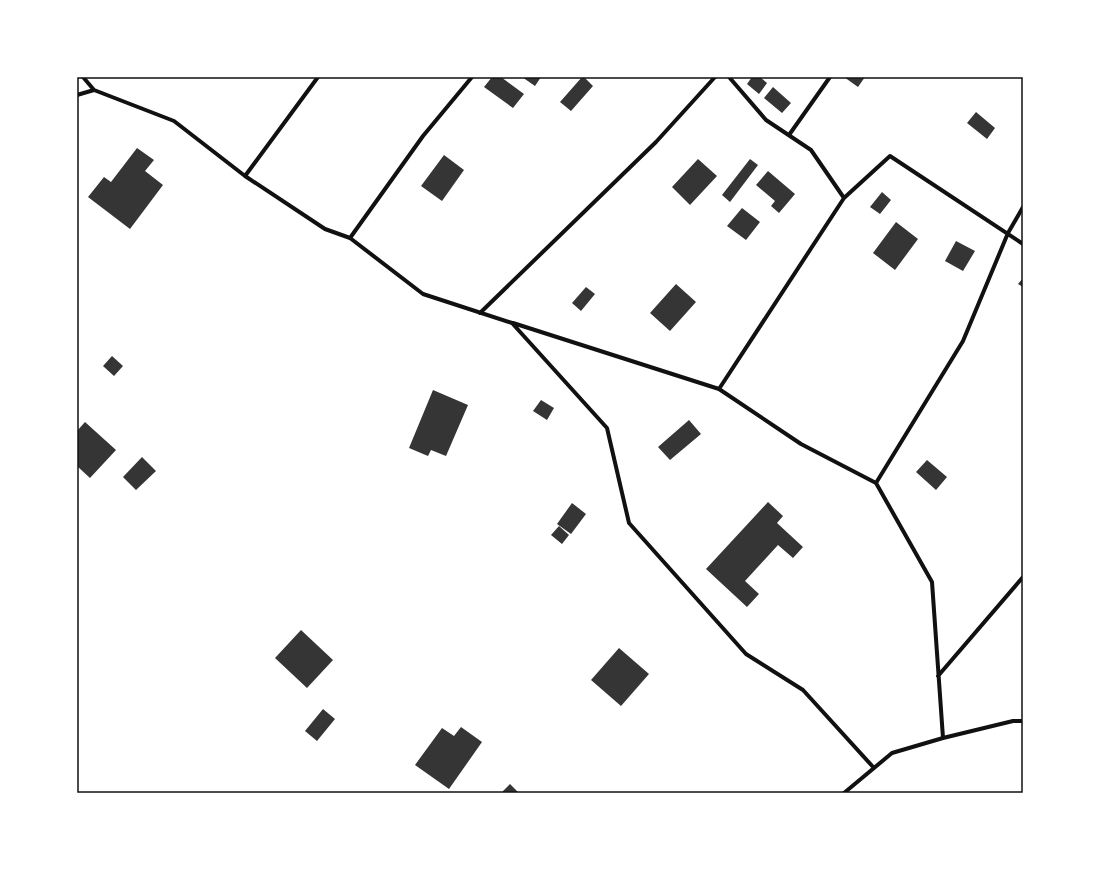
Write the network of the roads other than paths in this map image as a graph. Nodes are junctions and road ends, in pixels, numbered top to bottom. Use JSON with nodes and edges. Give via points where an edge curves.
{"nodes":[{"id":1,"x":83,"y":77,"type":"edge"},
{"id":2,"x":318,"y":77,"type":"edge"},
{"id":3,"x":472,"y":77,"type":"edge"},
{"id":4,"x":715,"y":77,"type":"edge"},
{"id":5,"x":729,"y":77,"type":"edge"},
{"id":6,"x":830,"y":77,"type":"edge"},
{"id":7,"x":94,"y":90,"type":"junction"},
{"id":8,"x":77,"y":95,"type":"edge"},
{"id":9,"x":789,"y":135,"type":"junction"},
{"id":10,"x":245,"y":176,"type":"junction"},
{"id":11,"x":844,"y":198,"type":"junction"},
{"id":12,"x":1023,"y":207,"type":"edge"},
{"id":13,"x":1008,"y":233,"type":"junction"},
{"id":14,"x":350,"y":238,"type":"junction"},
{"id":15,"x":1023,"y":244,"type":"edge"},
{"id":16,"x":480,"y":313,"type":"junction"},
{"id":17,"x":512,"y":323,"type":"junction"},
{"id":18,"x":719,"y":389,"type":"junction"},
{"id":19,"x":876,"y":483,"type":"junction"},
{"id":20,"x":1023,"y":577,"type":"edge"},
{"id":21,"x":938,"y":676,"type":"junction"},
{"id":22,"x":1023,"y":721,"type":"edge"},
{"id":23,"x":943,"y":738,"type":"junction"},
{"id":24,"x":874,"y":768,"type":"junction"},
{"id":25,"x":844,"y":793,"type":"edge"}],
"edges":[{"from":1,"to":7,"type":"street"},
{"from":2,"to":10,"type":"street"},
{"from":3,"to":14,"type":"street","via":[[423,136]]},
{"from":4,"to":16,"type":"street","via":[[656,142]]},
{"from":5,"to":9,"type":"street","via":[[766,120]]},
{"from":6,"to":9,"type":"street"},
{"from":7,"to":8,"type":"street"},
{"from":7,"to":10,"type":"street","via":[[174,121]]},
{"from":9,"to":11,"type":"street","via":[[810,150]]},
{"from":10,"to":14,"type":"street","via":[[325,229]]},
{"from":11,"to":13,"type":"street","via":[[890,156]]},
{"from":11,"to":18,"type":"street"},
{"from":12,"to":13,"type":"street"},
{"from":13,"to":15,"type":"street"},
{"from":13,"to":19,"type":"street","via":[[963,342]]},
{"from":14,"to":16,"type":"street","via":[[423,294]]},
{"from":16,"to":17,"type":"street"},
{"from":17,"to":18,"type":"street"},
{"from":17,"to":24,"type":"street","via":[[607,428],[629,523],[746,654],[803,690]]},
{"from":18,"to":19,"type":"street","via":[[801,444]]},
{"from":19,"to":21,"type":"street","via":[[932,582]]},
{"from":20,"to":21,"type":"street"},
{"from":21,"to":23,"type":"street"},
{"from":22,"to":23,"type":"street","via":[[1013,721]]},
{"from":23,"to":24,"type":"street","via":[[892,753]]},
{"from":24,"to":25,"type":"street"}]}
